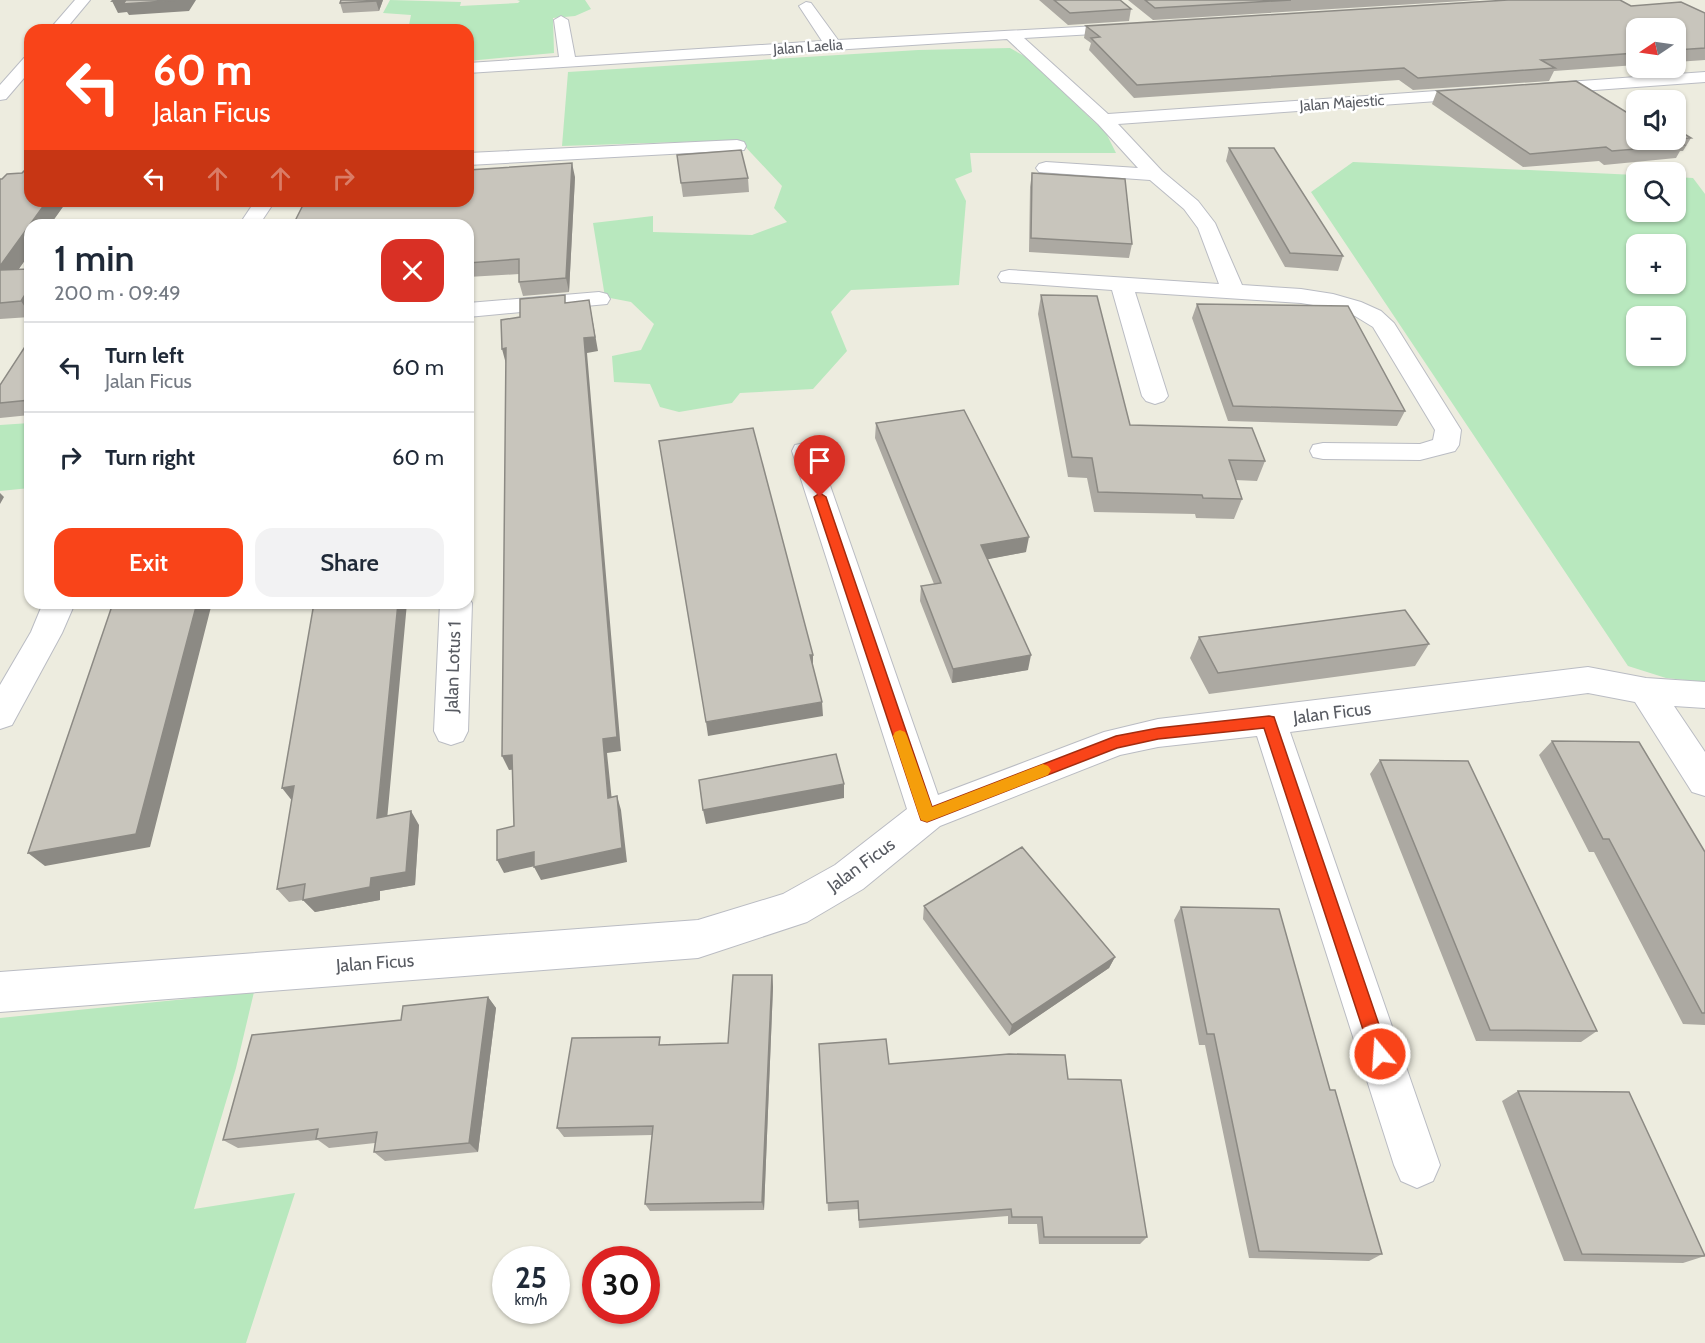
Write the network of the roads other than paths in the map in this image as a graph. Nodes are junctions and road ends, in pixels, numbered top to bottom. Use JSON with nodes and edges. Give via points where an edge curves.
{"nodes":[{"id":1,"x":83,"y":0,"type":"edge"},
{"id":2,"x":806,"y":6,"type":"dead end"},
{"id":3,"x":561,"y":20,"type":"dead end"},
{"id":4,"x":1140,"y":20,"type":"edge"},
{"id":5,"x":62,"y":24,"type":"edge"},
{"id":6,"x":1011,"y":35,"type":"junction"},
{"id":7,"x":833,"y":45,"type":"junction"},
{"id":8,"x":568,"y":62,"type":"junction"},
{"id":9,"x":24,"y":68,"type":"edge"},
{"id":10,"x":474,"y":68,"type":"edge"},
{"id":11,"x":1705,"y":77,"type":"edge"},
{"id":12,"x":1676,"y":79,"type":"junction"},
{"id":13,"x":1524,"y":90,"type":"edge"},
{"id":14,"x":1500,"y":92,"type":"edge"},
{"id":15,"x":1705,"y":95,"type":"edge"},
{"id":16,"x":0,"y":96,"type":"edge"},
{"id":17,"x":20,"y":96,"type":"dead end"},
{"id":18,"x":1104,"y":120,"type":"junction"},
{"id":19,"x":737,"y":146,"type":"dead end"},
{"id":20,"x":474,"y":159,"type":"edge"},
{"id":21,"x":1047,"y":168,"type":"dead end"},
{"id":22,"x":1155,"y":175,"type":"junction"},
{"id":23,"x":1009,"y":277,"type":"dead end"},
{"id":24,"x":1122,"y":286,"type":"junction"},
{"id":25,"x":1233,"y":292,"type":"junction"},
{"id":26,"x":599,"y":299,"type":"dead end"},
{"id":27,"x":474,"y":309,"type":"edge"},
{"id":28,"x":1155,"y":396,"type":"dead end"},
{"id":29,"x":805,"y":452,"type":"dead end"},
{"id":30,"x":1323,"y":452,"type":"dead end"},
{"id":31,"x":56,"y":609,"type":"edge"},
{"id":32,"x":456,"y":609,"type":"edge"},
{"id":33,"x":1646,"y":691,"type":"junction"},
{"id":34,"x":1705,"y":695,"type":"edge"},
{"id":35,"x":0,"y":715,"type":"edge"},
{"id":36,"x":1269,"y":721,"type":"junction"},
{"id":37,"x":450,"y":731,"type":"dead end"},
{"id":38,"x":1705,"y":781,"type":"edge"},
{"id":39,"x":927,"y":815,"type":"junction"},
{"id":40,"x":0,"y":992,"type":"edge"},
{"id":41,"x":1417,"y":1165,"type":"dead end"}],
"edges":[{"from":1,"to":5,"type":"street"},
{"from":2,"to":7,"type":"street"},
{"from":3,"to":8,"type":"street"},
{"from":4,"to":6,"type":"street","name":"Jalan Laelia"},
{"from":6,"to":7,"type":"street","name":"Jalan Laelia"},
{"from":6,"to":18,"type":"street"},
{"from":7,"to":8,"type":"street","name":"Jalan Laelia"},
{"from":8,"to":10,"type":"street","name":"Jalan Laelia"},
{"from":9,"to":16,"type":"street"},
{"from":11,"to":12,"type":"street"},
{"from":12,"to":13,"type":"street"},
{"from":12,"to":15,"type":"street"},
{"from":14,"to":18,"type":"street","name":"Jalan Majestic"},
{"from":16,"to":17,"type":"street"},
{"from":18,"to":22,"type":"street"},
{"from":19,"to":20,"type":"street"},
{"from":21,"to":22,"type":"street"},
{"from":22,"to":25,"type":"street","via":[[1191,205],[1208,227]]},
{"from":23,"to":24,"type":"street"},
{"from":24,"to":25,"type":"street"},
{"from":24,"to":28,"type":"street"},
{"from":25,"to":30,"type":"street","via":[[1301,296],[1347,303],[1367,311],[1382,323],[1448,430],[1446,445],[1420,452]]},
{"from":26,"to":27,"type":"street"},
{"from":29,"to":39,"type":"street"},
{"from":31,"to":35,"type":"street"},
{"from":32,"to":37,"type":"street","name":"Jalan Lotus 1"},
{"from":33,"to":34,"type":"street","name":"Jalan Ficus"},
{"from":33,"to":36,"type":"street","name":"Jalan Ficus","via":[[1587,680]]},
{"from":33,"to":38,"type":"street"},
{"from":36,"to":39,"type":"street","name":"Jalan Ficus","via":[[1158,733],[1116,742]]},
{"from":36,"to":41,"type":"street"},
{"from":39,"to":40,"type":"street","name":"Jalan Ficus","via":[[849,877],[793,909],[698,939]]}]}
